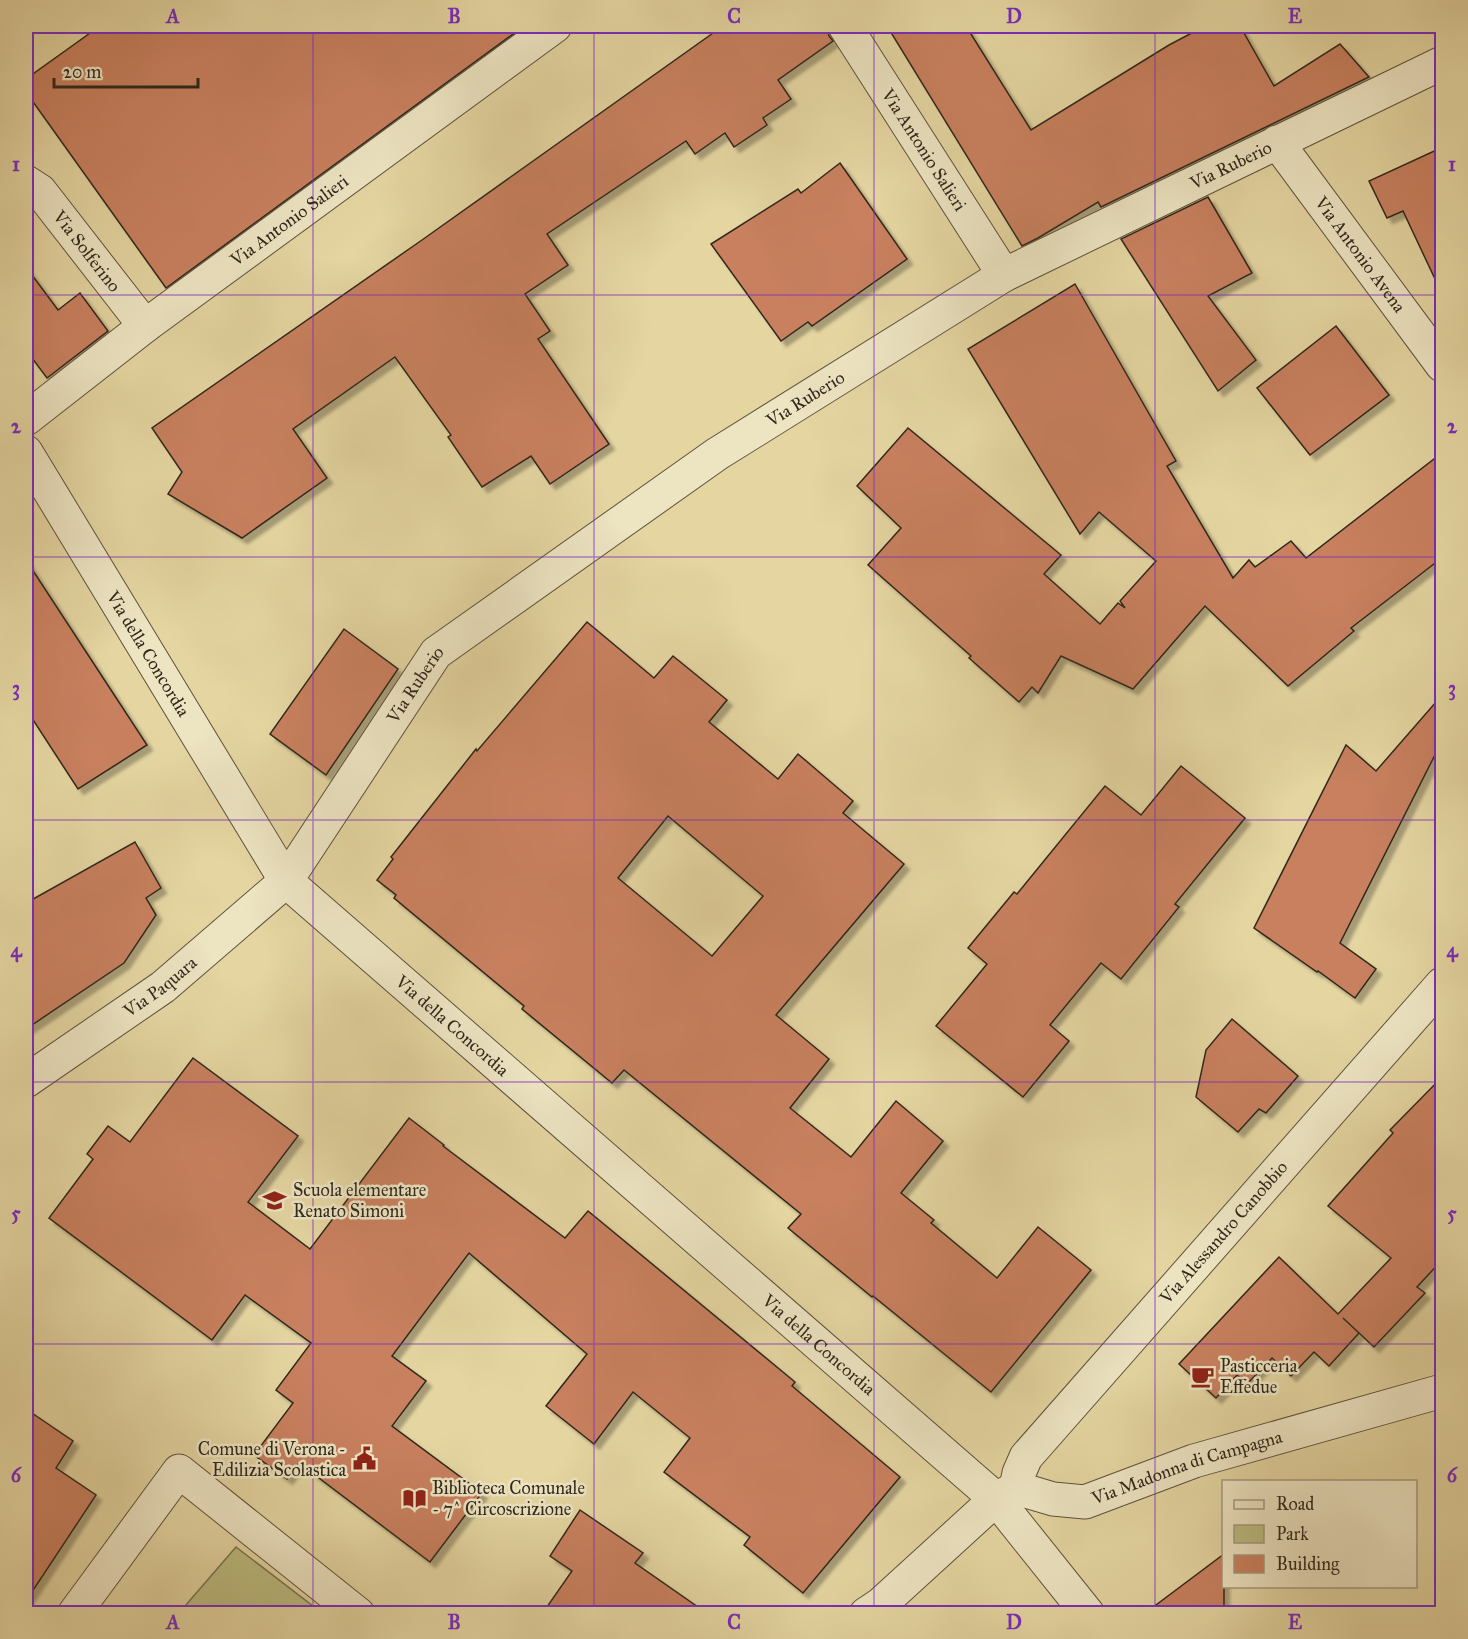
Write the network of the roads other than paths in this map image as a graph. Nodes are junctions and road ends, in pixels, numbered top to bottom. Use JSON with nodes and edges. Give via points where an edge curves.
{"nodes":[{"id":1,"x":555,"y":26,"type":"edge"},
{"id":2,"x":845,"y":26,"type":"edge"},
{"id":3,"x":1443,"y":63,"type":"edge"},
{"id":4,"x":1277,"y":142,"type":"junction"},
{"id":5,"x":26,"y":182,"type":"edge"},
{"id":6,"x":1004,"y":275,"type":"junction"},
{"id":7,"x":145,"y":326,"type":"junction"},
{"id":8,"x":1443,"y":365,"type":"edge"},
{"id":9,"x":26,"y":419,"type":"edge"},
{"id":10,"x":26,"y":452,"type":"edge"},
{"id":11,"x":286,"y":881,"type":"junction"},
{"id":12,"x":1443,"y":984,"type":"edge"},
{"id":13,"x":26,"y":1081,"type":"edge"},
{"id":14,"x":1443,"y":1391,"type":"edge"},
{"id":15,"x":1006,"y":1494,"type":"junction"},
{"id":16,"x":74,"y":1614,"type":"edge"},
{"id":17,"x":358,"y":1614,"type":"edge"},
{"id":18,"x":866,"y":1614,"type":"edge"},
{"id":19,"x":1088,"y":1614,"type":"edge"}],
"edges":[{"from":1,"to":7,"type":"street","name":"Via Antonio Salieri"},
{"from":2,"to":6,"type":"street","name":"Via Antonio Salieri"},
{"from":3,"to":4,"type":"street","name":"Via Ruberio"},
{"from":4,"to":6,"type":"street","name":"Via Ruberio"},
{"from":4,"to":8,"type":"street","name":"Via Antonio Avena"},
{"from":5,"to":7,"type":"street","name":"Via Solferino","via":[[40,191]]},
{"from":6,"to":11,"type":"street","name":"Via Ruberio","via":[[717,454],[435,653]]},
{"from":7,"to":9,"type":"street","name":"Via Antonio Salieri"},
{"from":10,"to":11,"type":"street","name":"Via della Concordia"},
{"from":11,"to":13,"type":"street","name":"Via Paquara","via":[[163,987]]},
{"from":11,"to":15,"type":"street","name":"Via della Concordia"},
{"from":12,"to":15,"type":"street","name":"Via Alessandro Canobbio","via":[[1026,1457]]},
{"from":14,"to":15,"type":"street","name":"Via Madonna di Campagna","via":[[1194,1461],[1085,1502]]},
{"from":15,"to":18,"type":"street"},
{"from":15,"to":19,"type":"street"},
{"from":16,"to":17,"type":"street","via":[[179,1471]]}]}
